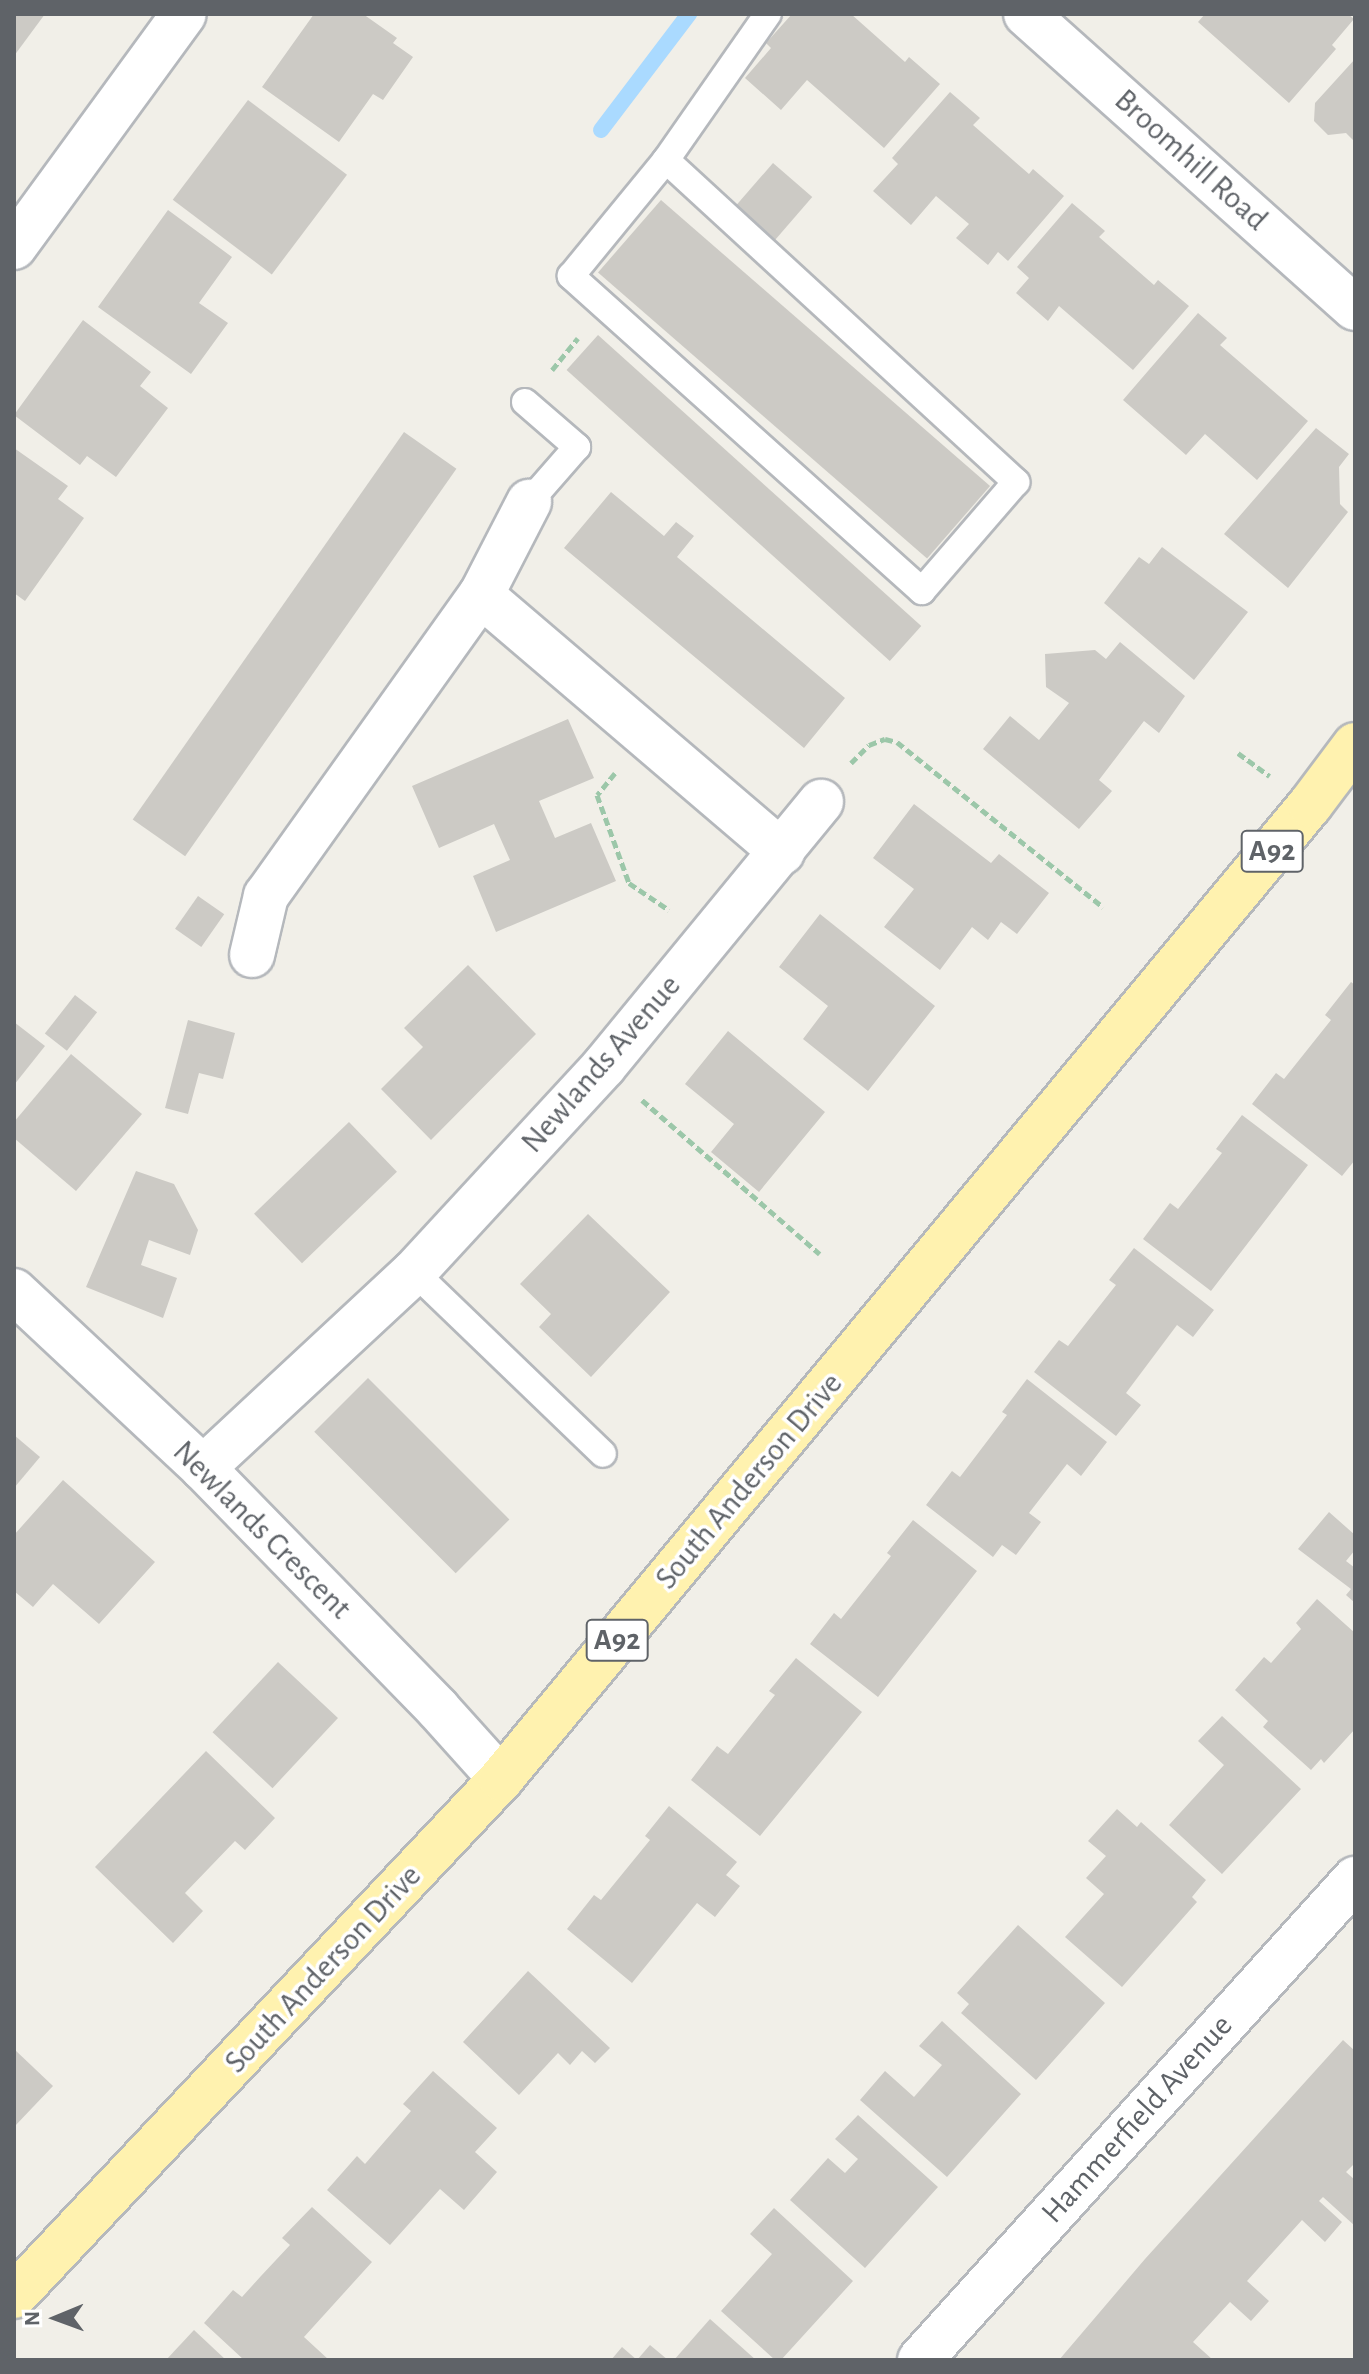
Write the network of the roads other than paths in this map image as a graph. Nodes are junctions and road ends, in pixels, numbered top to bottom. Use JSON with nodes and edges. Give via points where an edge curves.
{"nodes":[{"id":1,"x":184,"y":14,"type":"edge"},
{"id":2,"x":768,"y":14,"type":"edge"},
{"id":3,"x":1026,"y":14,"type":"edge"},
{"id":4,"x":666,"y":160,"type":"junction"},
{"id":5,"x":14,"y":247,"type":"edge"},
{"id":6,"x":1355,"y":308,"type":"edge"},
{"id":7,"x":525,"y":402,"type":"road end"},
{"id":8,"x":529,"y":502,"type":"joint"},
{"id":9,"x":481,"y":595,"type":"junction"},
{"id":10,"x":1355,"y":745,"type":"edge"},
{"id":11,"x":821,"y":802,"type":"road end"},
{"id":12,"x":782,"y":852,"type":"junction"},
{"id":13,"x":252,"y":955,"type":"dead end"},
{"id":14,"x":414,"y":1272,"type":"junction"},
{"id":15,"x":14,"y":1291,"type":"edge"},
{"id":16,"x":603,"y":1454,"type":"dead end"},
{"id":17,"x":203,"y":1468,"type":"junction"},
{"id":18,"x":501,"y":1779,"type":"junction"},
{"id":19,"x":1355,"y":1879,"type":"edge"},
{"id":20,"x":14,"y":2296,"type":"edge"},
{"id":21,"x":923,"y":2359,"type":"edge"}],
"edges":[{"from":1,"to":5,"type":"street"},
{"from":2,"to":4,"type":"lane"},
{"from":3,"to":6,"type":"street","name":"Broomhill Road"},
{"from":4,"to":4,"type":"lane","via":[[1016,482],[922,591],[571,276]]},
{"from":7,"to":8,"type":"lane","via":[[577,447]]},
{"from":8,"to":9,"type":"street"},
{"from":9,"to":12,"type":"street"},
{"from":9,"to":13,"type":"street","via":[[266,896]]},
{"from":10,"to":18,"type":"main road","name":"South Anderson Drive","number":"A92"},
{"from":11,"to":12,"type":"street","name":"Newlands Avenue"},
{"from":12,"to":14,"type":"street","name":"Newlands Avenue","via":[[604,1066]]},
{"from":14,"to":16,"type":"lane"},
{"from":14,"to":17,"type":"street","name":"Newlands Avenue"},
{"from":15,"to":17,"type":"street","name":"Newlands Crescent"},
{"from":17,"to":18,"type":"street","name":"Newlands Crescent"},
{"from":18,"to":20,"type":"main road","name":"South Anderson Drive","number":"A92"},
{"from":19,"to":21,"type":"street","name":"Hammerfield Avenue"}]}
